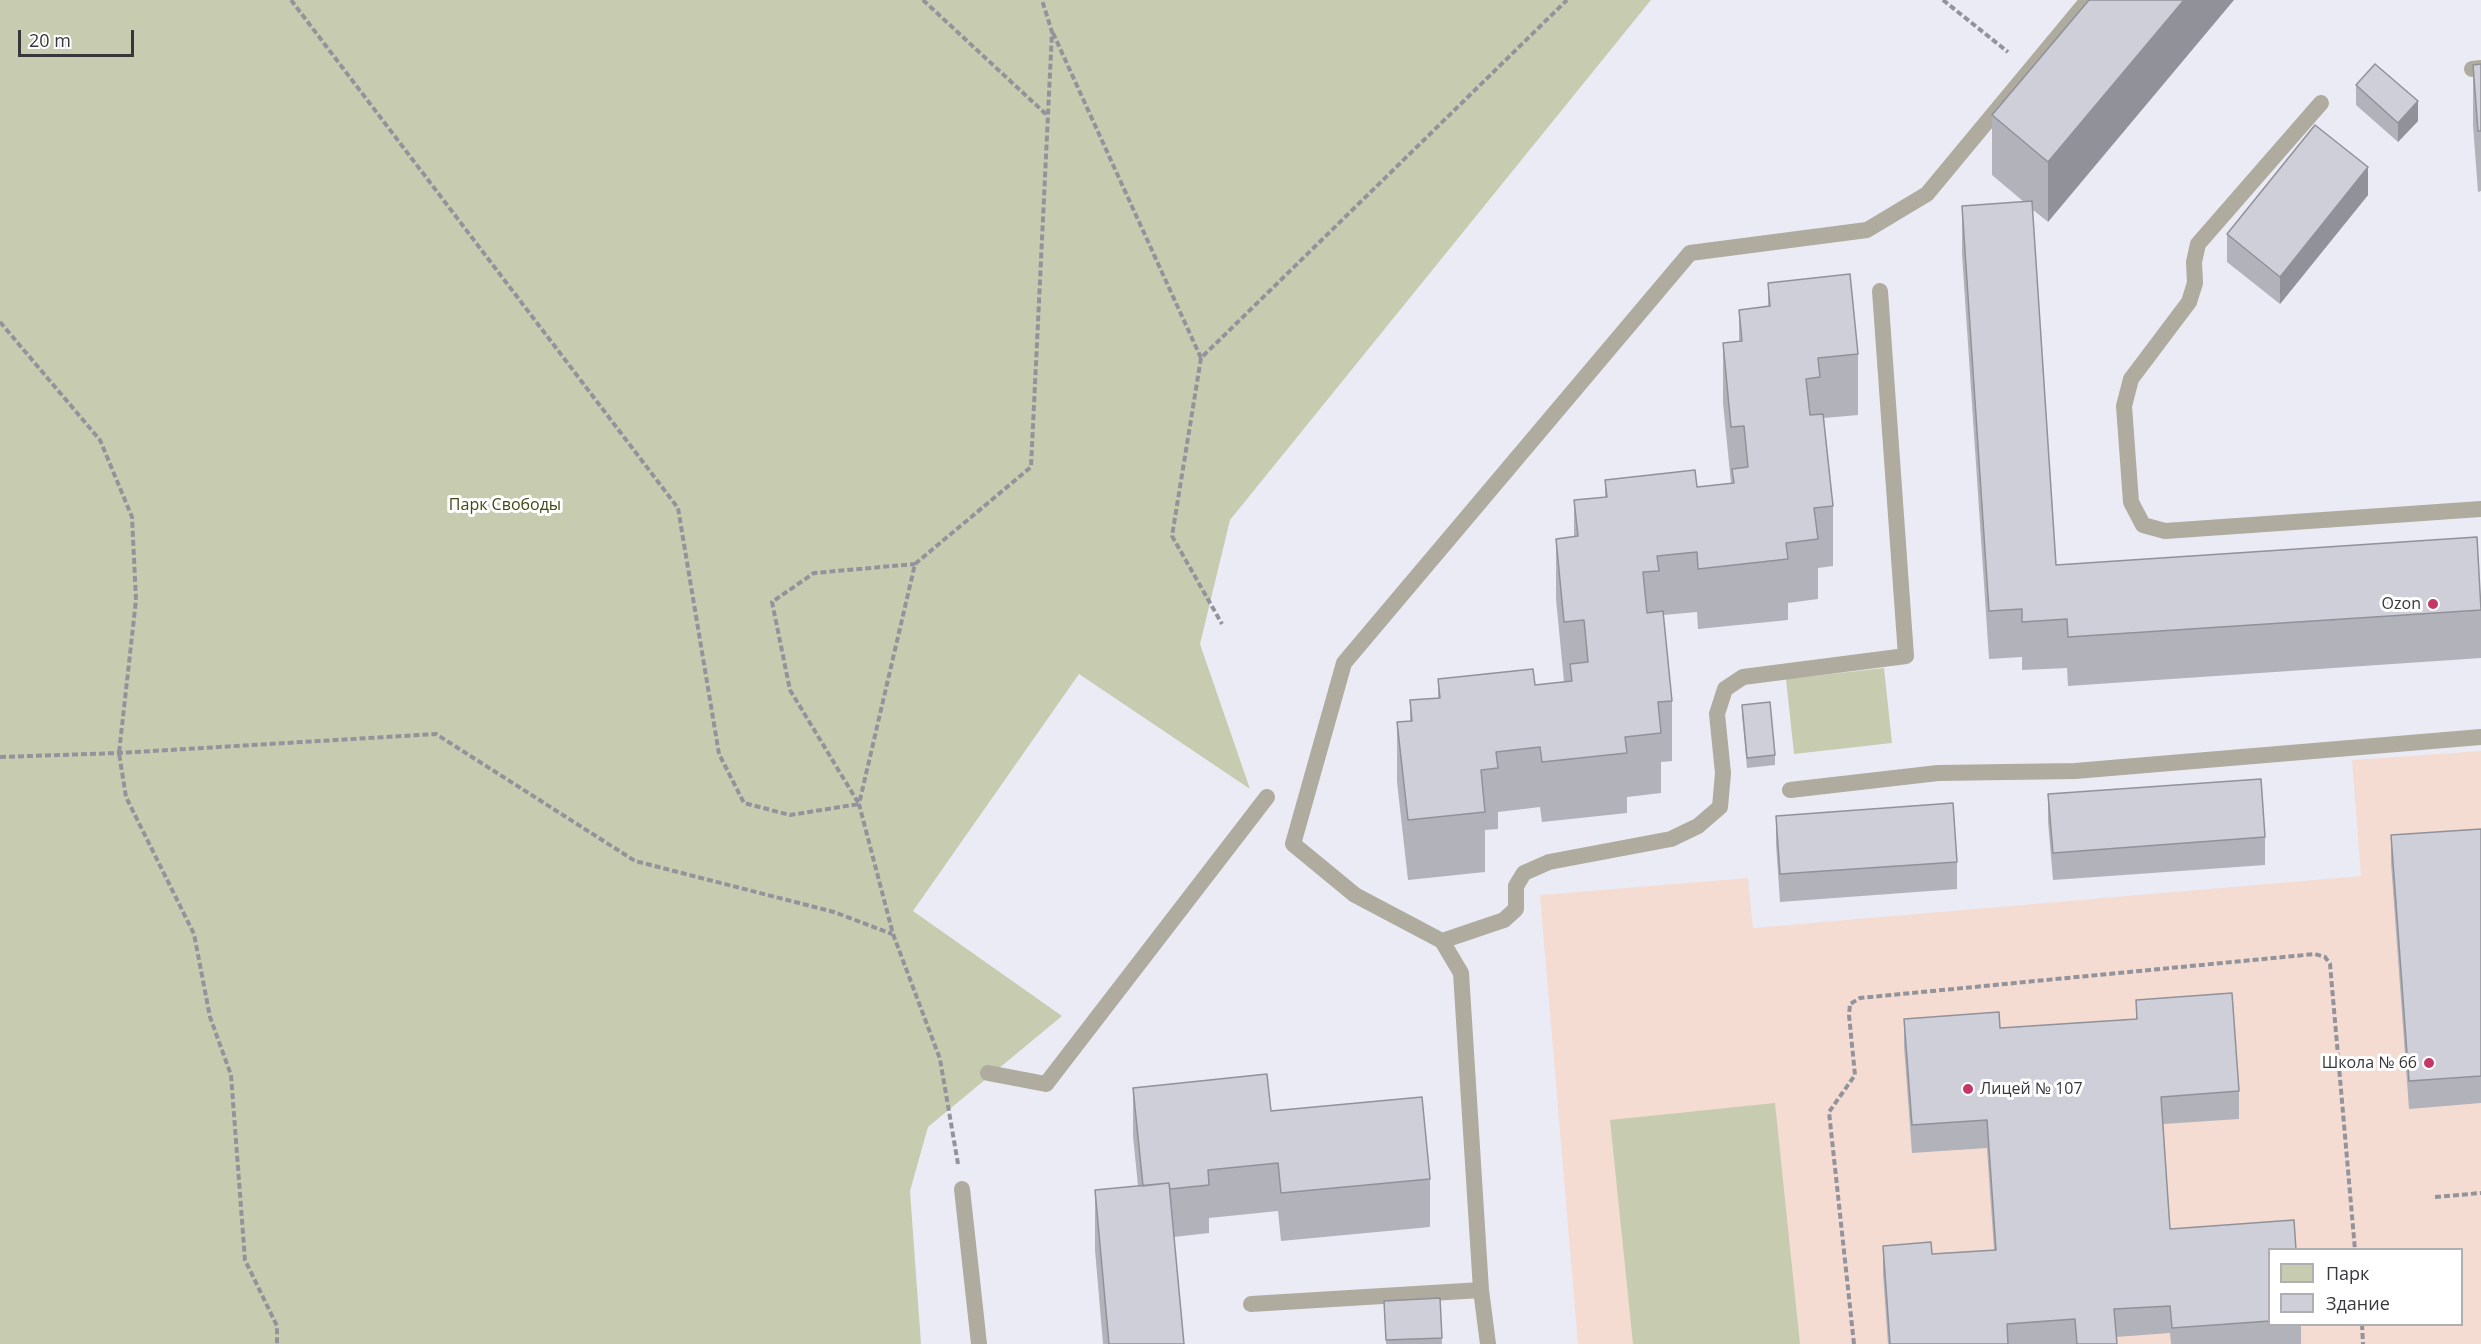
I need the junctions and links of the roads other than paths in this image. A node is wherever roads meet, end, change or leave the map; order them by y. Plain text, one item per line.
1 (2088, 0) edge
2 (2321, 103) dead end
3 (1880, 291) dead end
4 (2481, 509) edge
5 (2481, 737) edge
6 (1790, 790) dead end
7 (1267, 796) dead end
8 (1442, 941) junction
9 (988, 1073) dead end
10 (962, 1189) road end
11 (1481, 1290) junction
12 (1251, 1304) dead end
13 (979, 1344) edge
14 (1488, 1344) edge

1 - 8 lane
2 - 4 lane
3 - 8 lane
5 - 6 lane
7 - 9 lane
8 - 11 lane
10 - 13 lane
11 - 12 lane
11 - 14 lane

